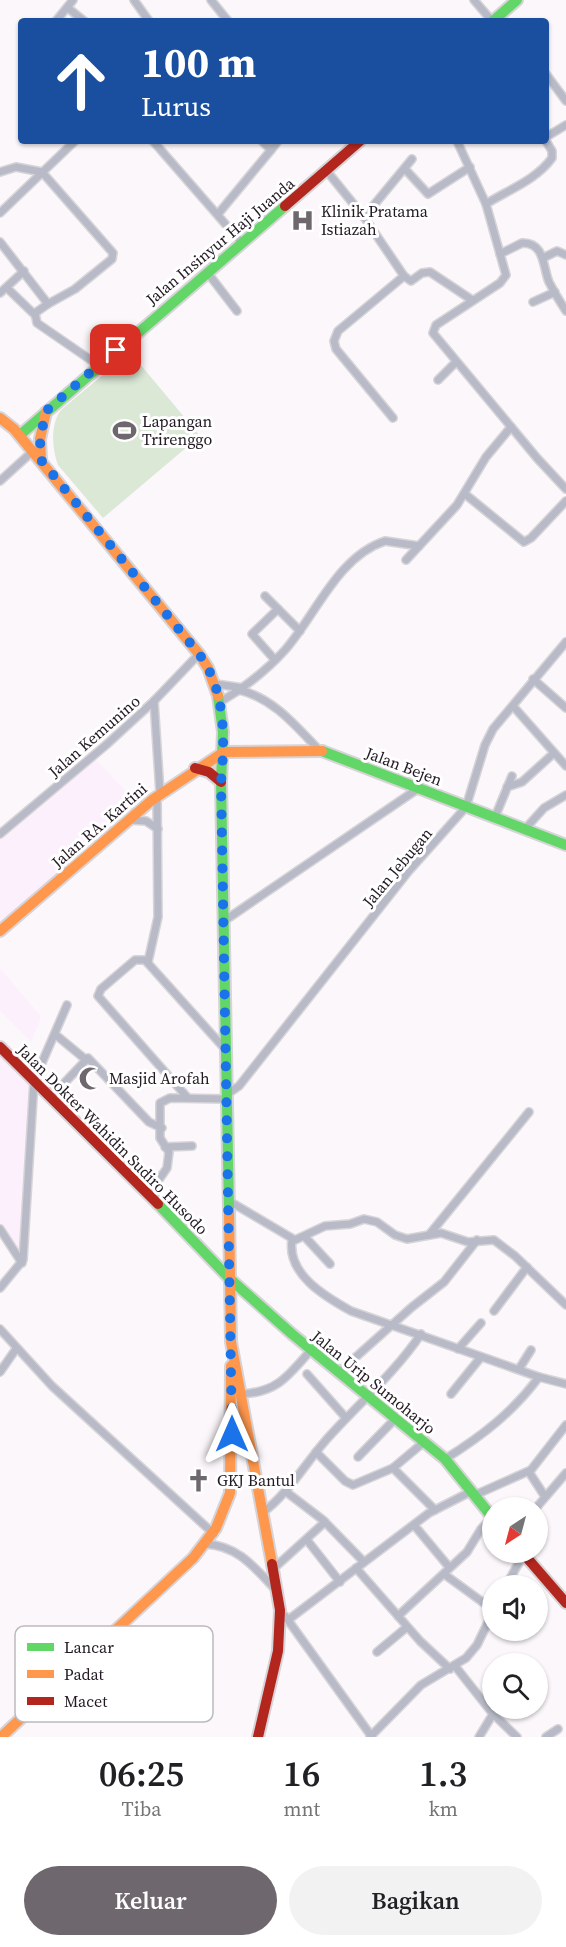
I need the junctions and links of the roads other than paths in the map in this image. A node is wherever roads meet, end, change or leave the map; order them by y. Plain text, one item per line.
1 (73, 0) edge
2 (134, 0) edge
3 (211, 0) edge
4 (474, 0) edge
5 (517, 0) edge
6 (68, 8) junction
7 (59, 18) edge
8 (80, 18) edge
9 (147, 18) edge
10 (226, 18) edge
11 (489, 18) edge
12 (496, 18) edge
13 (549, 78) edge
14 (566, 101) edge
15 (566, 125) edge
16 (549, 137) edge
17 (63, 144) edge
18 (72, 144) edge
19 (156, 144) edge
20 (265, 144) edge
21 (276, 144) edge
22 (356, 144) edge
23 (458, 144) edge
24 (548, 144) edge
25 (66, 149) junction
26 (271, 150) junction
27 (412, 159) dead end
28 (470, 167) junction
29 (405, 169) junction
30 (326, 170) junction
31 (0, 172) edge
32 (42, 172) junction
33 (486, 204) junction
34 (0, 213) edge
35 (218, 214) junction
36 (364, 217) junction
37 (0, 242) edge
38 (242, 242) junction
39 (500, 254) junction
40 (566, 255) edge
41 (543, 258) junction
42 (24, 271) junction
43 (207, 272) junction
44 (404, 276) junction
45 (7, 288) junction
46 (555, 292) junction
47 (0, 293) edge
48 (472, 300) junction
49 (533, 303) dead end
50 (48, 304) junction
51 (237, 311) dead end
52 (566, 311) edge
53 (34, 314) junction
54 (456, 362) junction
55 (98, 365) junction
56 (438, 380) dead end
57 (46, 411) junction
58 (0, 418) edge
59 (393, 418) dead end
60 (511, 428) junction
61 (20, 435) junction
62 (33, 451) junction
63 (41, 460) junction
64 (0, 482) edge
65 (566, 489) edge
66 (465, 494) junction
67 (566, 501) edge
68 (419, 546) junction
69 (406, 560) dead end
70 (265, 596) dead end
71 (278, 609) junction
72 (300, 631) junction
73 (566, 642) edge
74 (199, 654) junction
75 (275, 660) junction
76 (533, 679) junction
77 (216, 684) junction
78 (241, 689) junction
79 (154, 701) junction
80 (220, 702) junction
81 (513, 706) junction
82 (565, 706) edge
83 (318, 749) junction
84 (224, 752) junction
85 (554, 753) junction
86 (566, 766) edge
87 (195, 768) junction
88 (512, 776) dead end
89 (221, 782) junction
90 (507, 787) junction
91 (419, 788) junction
92 (159, 794) junction
93 (566, 795) edge
94 (466, 807) junction
95 (495, 817) junction
96 (127, 820) junction
97 (158, 829) junction
98 (525, 829) junction
99 (0, 834) edge
100 (566, 845) edge
101 (224, 921) junction
102 (1, 928) edge
103 (356, 938) junction
104 (363, 943) dead end
105 (148, 962) junction
106 (67, 1005) dead end
107 (56, 1035) junction
108 (0, 1047) edge
109 (225, 1049) junction
110 (85, 1059) junction
111 (34, 1081) junction
112 (51, 1097) junction
113 (226, 1097) junction
114 (187, 1098) junction
115 (529, 1112) dead end
116 (162, 1128) junction
117 (192, 1146) dead end
118 (165, 1147) junction
119 (149, 1194) junction
120 (229, 1201) junction
121 (0, 1229) edge
122 (429, 1235) junction
123 (305, 1237) junction
124 (292, 1240) junction
125 (477, 1240) junction
126 (229, 1242) junction
127 (204, 1252) junction
128 (22, 1263) junction
129 (330, 1264) dead end
130 (527, 1268) junction
131 (229, 1278) junction
132 (0, 1288) edge
133 (255, 1302) junction
134 (566, 1305) edge
135 (231, 1310) junction
136 (494, 1311) dead end
137 (481, 1323) dead end
138 (393, 1325) junction
139 (0, 1329) edge
140 (421, 1334) junction
141 (231, 1342) junction
142 (16, 1349) junction
143 (458, 1349) junction
144 (311, 1350) junction
145 (531, 1350) dead end
146 (481, 1357) junction
147 (519, 1369) junction
148 (0, 1372) edge
149 (339, 1372) junction
150 (307, 1374) dead end
151 (539, 1377) junction
152 (566, 1384) edge
153 (242, 1394) junction
154 (451, 1394) dead end
155 (368, 1397) junction
156 (346, 1418) junction
157 (395, 1419) junction
158 (566, 1425) edge
159 (424, 1442) junction
160 (316, 1452) junction
161 (358, 1457) dead end
162 (445, 1459) junction
163 (393, 1468) junction
164 (529, 1472) junction
165 (566, 1473) edge
166 (285, 1491) junction
167 (474, 1493) junction
168 (544, 1495) joint
169 (482, 1504) edge
170 (435, 1510) junction
171 (262, 1513) junction
172 (325, 1522) junction
173 (414, 1525) junction
174 (482, 1528) edge
175 (214, 1534) junction
176 (307, 1540) junction
177 (206, 1544) junction
178 (363, 1561) junction
179 (530, 1563) edge
180 (356, 1568) junction
181 (272, 1570) junction
182 (446, 1571) junction
183 (340, 1582) junction
184 (275, 1589) junction
185 (482, 1601) edge
186 (566, 1603) edge
187 (280, 1610) junction
188 (398, 1616) junction
189 (288, 1620) junction
190 (119, 1626) edge
191 (407, 1627) junction
192 (482, 1635) edge
193 (377, 1652) dead end
194 (453, 1668) junction
195 (482, 1701) edge
196 (490, 1719) edge
197 (498, 1719) edge
198 (17, 1722) edge
199 (558, 1728) dead end
200 (1, 1737) edge
201 (258, 1737) edge
202 (371, 1737) edge
203 (479, 1737) edge
204 (517, 1737) edge
205 (546, 1737) edge

1 - 6 street
2 - 9 street
3 - 10 street
4 - 11 street
5 - 12 main road
6 - 7 street
6 - 8 street
13 - 14 street
15 - 16 street
17 - 25 street
18 - 25 street
19 - 35 street
20 - 26 street
21 - 26 street
22 - 30 main road, Jalan Insinyur Haji Juanda
23 - 28 street
24 - 33 street
25 - 32 street
26 - 35 street
27 - 29 street
28 - 29 street
28 - 33 street
29 - 36 street
30 - 36 street
30 - 38 main road, Jalan Insinyur Haji Juanda
31 - 32 street
32 - 34 street
32 - 50 street
33 - 39 street
35 - 38 street
36 - 44 street
37 - 42 street
38 - 43 main road, Jalan Insinyur Haji Juanda
39 - 41 street
39 - 48 street
40 - 41 street
41 - 46 street
42 - 45 street
42 - 50 street
43 - 51 street
43 - 55 main road, Jalan Insinyur Haji Juanda
44 - 48 street
44 - 59 street
45 - 47 street
45 - 53 street
46 - 49 street
46 - 52 street
48 - 54 street
50 - 53 street
53 - 55 street
54 - 56 street
54 - 60 street
55 - 57 main road, Jalan Insinyur Haji Juanda
57 - 61 main road, Jalan Insinyur Haji Juanda
57 - 63 main road
58 - 61 main road
60 - 65 street
60 - 66 street
61 - 62 main road
62 - 63 main road
62 - 64 street
63 - 74 main road
66 - 67 street
66 - 68 street
68 - 69 street
68 - 72 street
70 - 71 street
71 - 72 street
71 - 75 street
72 - 75 street
73 - 76 street, Jalan Jebugan
74 - 77 main road
74 - 79 street, Jalan Kemunino
75 - 78 street
76 - 81 street, Jalan Jebugan
76 - 82 street
77 - 78 street
77 - 80 main road
78 - 80 street
78 - 83 street
79 - 92 street
79 - 99 street, Jalan Kemunino
80 - 84 main road
81 - 85 street
81 - 94 street, Jalan Jebugan
83 - 84 main road, Jalan Bejen
83 - 91 main road, Jalan Bejen
84 - 87 main road, Jalan RA. Kartini
84 - 89 main road
85 - 86 street
85 - 90 street
87 - 89 main road
87 - 92 main road, Jalan RA. Kartini
88 - 90 street
89 - 101 main road
90 - 95 street
91 - 94 main road, Jalan Bejen
91 - 101 street
92 - 96 main road, Jalan RA. Kartini
92 - 97 street
93 - 98 street
94 - 95 main road, Jalan Bejen
94 - 103 street, Jalan Jebugan
95 - 98 main road, Jalan Bejen
96 - 97 street
96 - 102 main road, Jalan RA. Kartini
97 - 105 street
98 - 100 main road, Jalan Bejen
101 - 109 main road
103 - 104 street
103 - 113 street, Jalan Jebugan
105 - 109 street
105 - 114 street
106 - 107 street
107 - 110 street
107 - 111 street
108 - 111 main road, Jalan Dokter Wahidin Sudiro Husodo
109 - 113 main road
110 - 112 street
110 - 116 street
111 - 112 main road, Jalan Dokter Wahidin Sudiro Husodo
111 - 128 street
112 - 119 main road, Jalan Dokter Wahidin Sudiro Husodo
113 - 114 street
113 - 120 main road
114 - 116 street
115 - 122 street
116 - 118 street
117 - 118 street
118 - 119 street
119 - 127 main road, Jalan Dokter Wahidin Sudiro Husodo
120 - 124 street
120 - 126 main road
121 - 128 street
122 - 123 street
122 - 125 street
123 - 124 street
123 - 129 street
124 - 138 street
125 - 130 street
125 - 138 street
126 - 127 main road
126 - 131 main road
127 - 131 main road, Jalan Dokter Wahidin Sudiro Husodo
128 - 132 street
130 - 134 street
130 - 136 street
131 - 133 main road, Jalan Urip Sumoharjo
131 - 135 main road
133 - 135 main road
133 - 144 main road, Jalan Urip Sumoharjo
135 - 141 main road
137 - 143 street
138 - 140 street
138 - 149 street
139 - 142 street
140 - 143 street
140 - 155 street
141 - 153 main road
141 - 175 main road
142 - 148 street
142 - 175 street
143 - 146 street
144 - 149 main road, Jalan Urip Sumoharjo
144 - 153 street
145 - 147 street
146 - 147 street
146 - 154 street
147 - 151 street
149 - 155 main road, Jalan Urip Sumoharjo
150 - 156 street
151 - 152 street
151 - 162 street
153 - 171 main road
155 - 156 street
155 - 157 main road, Jalan Urip Sumoharjo
156 - 160 street
157 - 159 main road, Jalan Urip Sumoharjo
157 - 161 street
158 - 164 street
159 - 162 main road, Jalan Urip Sumoharjo
159 - 163 street
160 - 163 street
160 - 166 street
162 - 167 main road, Jalan Urip Sumoharjo
163 - 170 street
164 - 167 street
164 - 168 street
165 - 168 street
166 - 171 street
166 - 172 street
167 - 169 main road, Jalan Urip Sumoharjo
167 - 170 street
170 - 173 street
171 - 181 main road
172 - 176 street
172 - 178 street
173 - 178 street
173 - 182 street
174 - 182 street
175 - 177 main road
176 - 181 street
176 - 183 street
177 - 184 street
177 - 190 main road
178 - 180 street
179 - 186 main road
180 - 183 street
180 - 188 street
181 - 184 main road
182 - 185 street
182 - 188 street
183 - 189 street
184 - 187 main road
187 - 189 street
187 - 201 main road
188 - 191 street
189 - 202 street
191 - 193 street
191 - 194 street
192 - 194 street
194 - 195 street
194 - 202 street
196 - 203 street
197 - 204 street
198 - 200 main road
199 - 205 street

